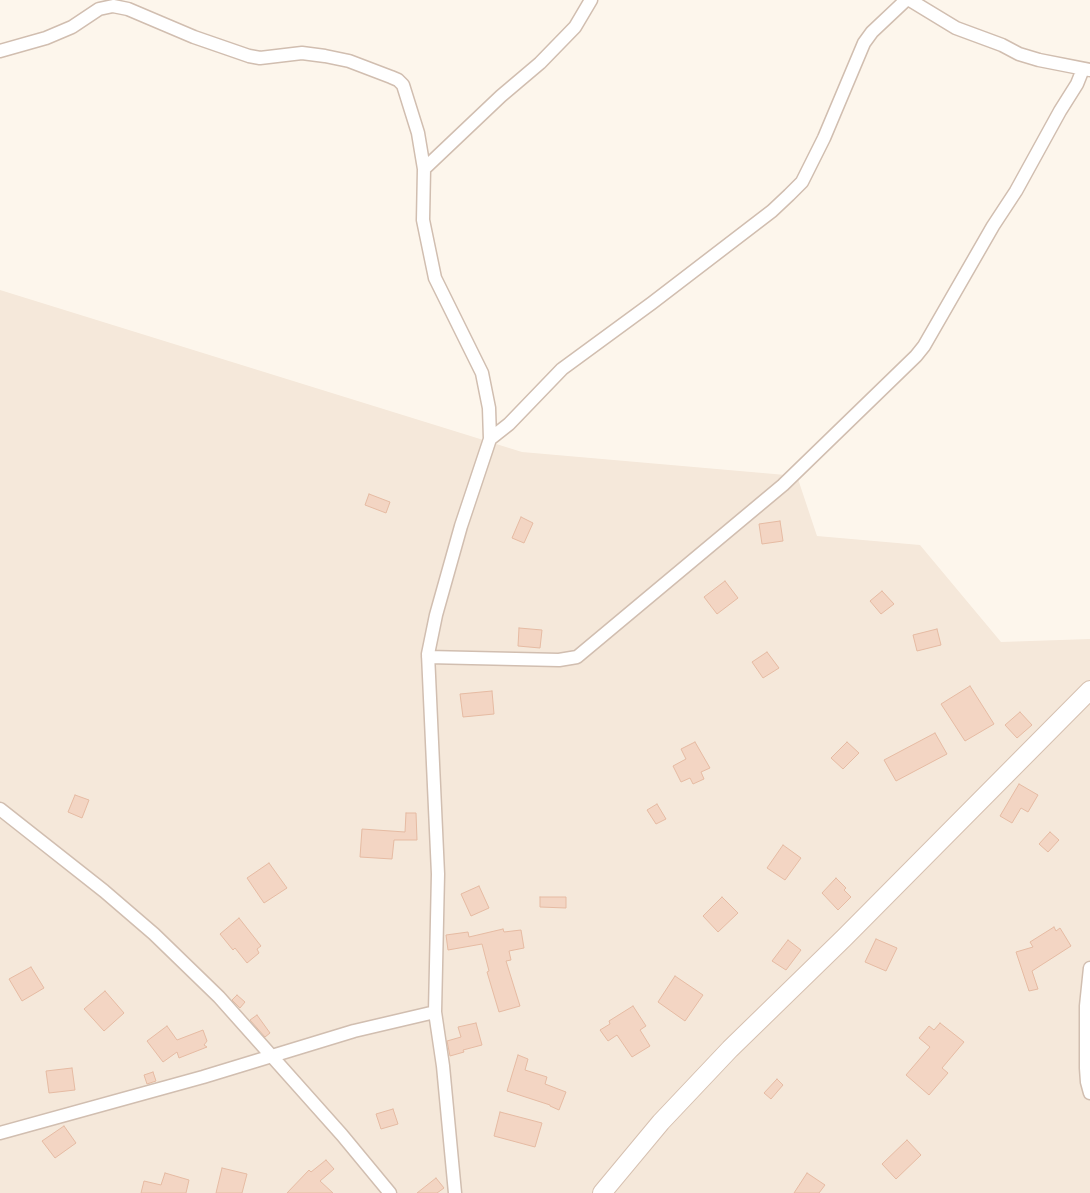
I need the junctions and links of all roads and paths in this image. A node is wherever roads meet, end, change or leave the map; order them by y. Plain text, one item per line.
1 (591, 0) edge
2 (906, 0) edge
3 (910, 0) edge
4 (0, 51) edge
5 (1087, 70) edge
6 (424, 169) junction
7 (490, 439) junction
8 (428, 657) junction
9 (1090, 690) edge
10 (0, 809) edge
11 (1090, 968) edge
12 (435, 1012) junction
13 (272, 1056) junction
14 (1090, 1093) edge
15 (0, 1133) edge
16 (390, 1193) edge
17 (455, 1193) edge
18 (602, 1193) edge

1 - 6 street
2 - 7 street
3 - 5 street
4 - 6 street
5 - 8 street
6 - 7 street
7 - 8 street
8 - 12 street
9 - 18 street
10 - 13 street
11 - 14 street
12 - 13 street
12 - 17 street
13 - 15 street
13 - 16 street

